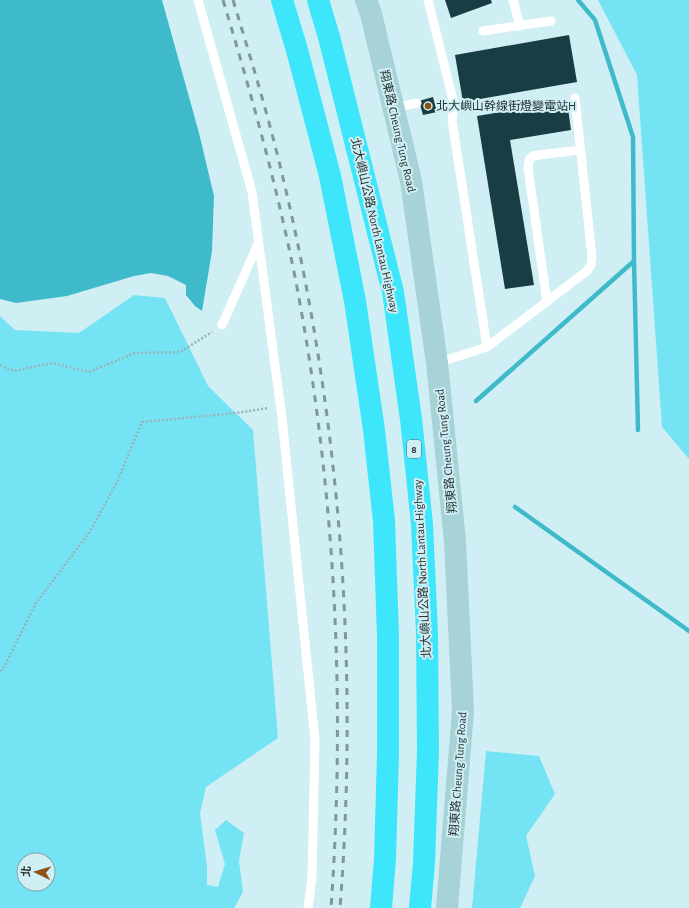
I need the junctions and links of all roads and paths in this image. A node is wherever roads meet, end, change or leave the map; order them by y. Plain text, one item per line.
1 (198, 0) edge
2 (282, 0) edge
3 (318, 0) edge
4 (366, 0) edge
5 (428, 0) edge
6 (513, 0) edge
7 (551, 21) dead end
8 (520, 26) junction
9 (483, 31) dead end
10 (575, 98) dead end
11 (417, 103) dead end
12 (394, 108) junction
13 (580, 150) junction
14 (258, 243) junction
15 (547, 302) junction
16 (222, 325) joint
17 (487, 347) junction
18 (437, 363) junction
19 (0, 365) edge
20 (280, 406) junction
21 (0, 671) edge
22 (308, 908) edge
23 (381, 908) edge
24 (420, 908) edge
25 (447, 908) edge

1 - 14 lane
2 - 23 highway
3 - 24 highway, 北大嶼山公路 North Lantau Highway / 8
4 - 12 main road, 翔東路 Cheung Tung Road
5 - 17 lane
6 - 8 lane
7 - 8 lane
8 - 9 lane
10 - 13 lane
11 - 12 lane
12 - 18 main road, 翔東路 Cheung Tung Road
13 - 15 lane
13 - 15 lane
14 - 16 lane
14 - 20 lane
15 - 17 lane
16 - 19 path
17 - 18 lane
18 - 25 main road, 翔東路 Cheung Tung Road
20 - 21 path
20 - 22 lane

